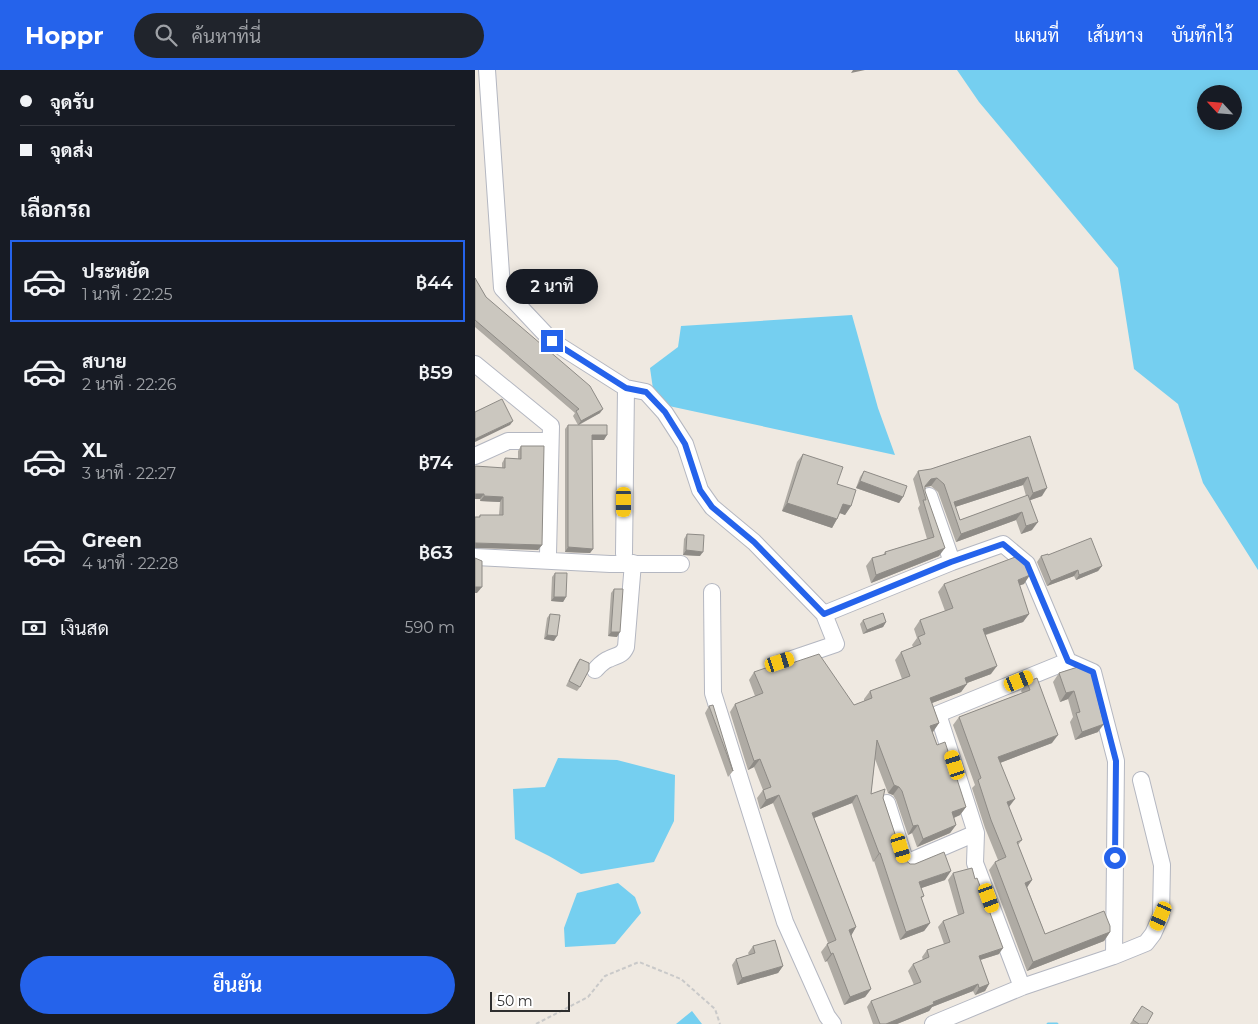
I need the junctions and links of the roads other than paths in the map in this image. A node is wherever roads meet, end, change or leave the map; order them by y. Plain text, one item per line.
1 (487, 70) edge
2 (475, 364) edge
3 (626, 388) junction
4 (550, 441) junction
5 (475, 456) edge
6 (929, 496) edge
7 (548, 554) dead end
8 (475, 557) edge
9 (629, 559) junction
10 (951, 562) junction
11 (681, 564) dead end
12 (712, 592) dead end
13 (824, 614) junction
14 (1068, 661) junction
15 (780, 662) edge
16 (595, 670) dead end
17 (1141, 780) dead end
18 (887, 803) edge
19 (976, 834) junction
20 (1114, 956) junction
21 (1022, 987) junction
22 (833, 1024) edge
23 (933, 1024) edge

1 - 3 street
2 - 4 street
3 - 9 street
3 - 13 street
4 - 5 street
4 - 7 street
6 - 10 street
8 - 9 street
9 - 11 street
9 - 16 street
10 - 13 street
10 - 14 street
12 - 22 street
13 - 15 street
14 - 19 street
14 - 20 street
17 - 20 street
18 - 19 street
19 - 21 street
20 - 21 street
21 - 23 street

